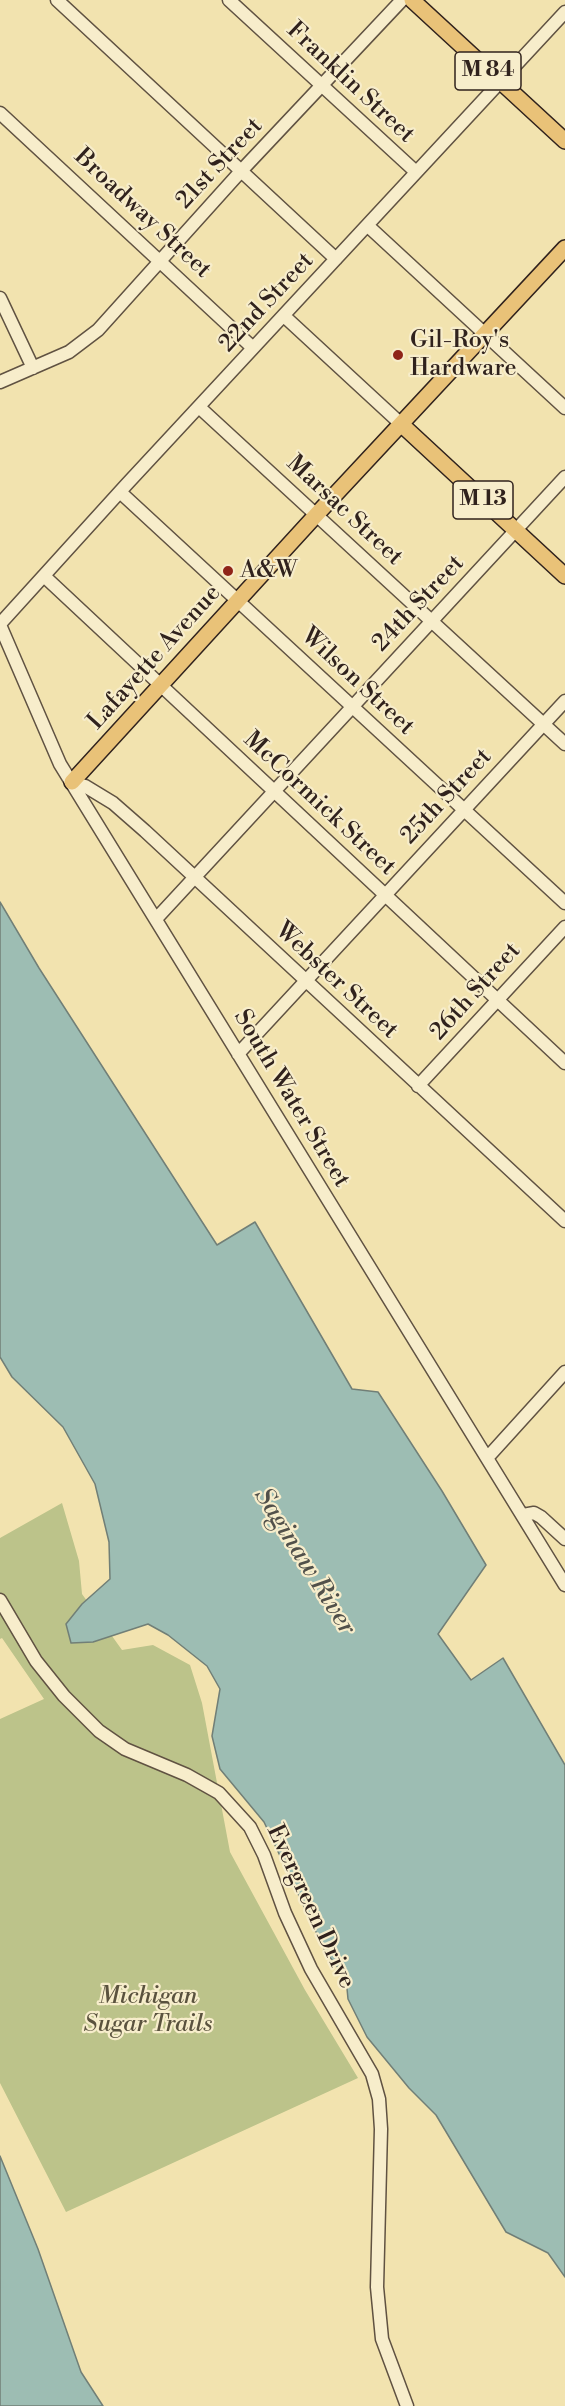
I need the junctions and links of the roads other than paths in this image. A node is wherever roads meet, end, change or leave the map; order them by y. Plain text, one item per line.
1 (57, 0) edge
2 (229, 0) edge
3 (402, 0) edge
4 (412, 0) edge
5 (565, 12) edge
6 (500, 82) junction
7 (322, 86) junction
8 (0, 113) edge
9 (565, 141) edge
10 (242, 170) junction
11 (416, 172) junction
12 (368, 226) junction
13 (565, 248) edge
14 (336, 259) junction
15 (159, 261) junction
16 (0, 298) edge
17 (284, 316) junction
18 (484, 333) junction
19 (253, 348) junction
20 (33, 368) junction
21 (0, 382) edge
22 (200, 406) junction
23 (565, 408) edge
24 (401, 424) junction
25 (565, 477) edge
26 (120, 492) junction
27 (317, 514) junction
28 (516, 531) junction
29 (44, 576) junction
30 (565, 576) edge
31 (238, 600) junction
32 (432, 621) junction
33 (0, 625) edge
34 (160, 685) junction
35 (565, 701) edge
36 (353, 706) junction
37 (543, 724) junction
38 (565, 744) edge
39 (72, 782) junction
40 (274, 792) junction
41 (464, 810) junction
42 (194, 878) junction
43 (385, 895) junction
44 (565, 903) edge
45 (156, 919) junction
46 (565, 927) edge
47 (306, 982) junction
48 (497, 1000) junction
49 (238, 1054) junction
50 (565, 1063) edge
51 (418, 1086) junction
52 (565, 1221) edge
53 (564, 1375) edge
54 (488, 1457) junction
55 (523, 1515) junction
56 (565, 1539) edge
57 (565, 1585) edge
58 (0, 1600) edge
59 (407, 2406) edge

1 - 10 street
2 - 7 street, Franklin Street
3 - 7 street, 21st Street
4 - 6 main road, M 84
5 - 6 street, 22nd Street
6 - 9 main road, M 84
6 - 11 street, 22nd Street
7 - 10 street, 21st Street
7 - 11 street, Franklin Street
8 - 15 street, Broadway Street
10 - 14 street
10 - 15 street, 21st Street
11 - 12 street, 22nd Street
12 - 14 street, 22nd Street
12 - 18 street
13 - 18 main road, Lafayette Avenue
14 - 17 street, 22nd Street
15 - 19 street, Broadway Street
15 - 20 street, 21st Street
16 - 20 street
17 - 19 street, 22nd Street
17 - 24 street
18 - 23 street
18 - 24 main road, Lafayette Avenue
19 - 22 street, 22nd Street
20 - 21 street, 21st Street
22 - 26 street, 22nd Street
22 - 27 street, Marsac Street
24 - 27 main road, Lafayette Avenue
24 - 28 main road, M 13
25 - 28 street, 24th Street
26 - 29 street, 22nd Street
26 - 31 street, Wilson Street
27 - 31 main road, Lafayette Avenue
27 - 32 street, Marsac Street
28 - 30 main road, M 13
28 - 32 street, 24th Street
29 - 33 street, 22nd Street
29 - 34 street, McCormick Street
31 - 34 main road, Lafayette Avenue
31 - 36 street, Wilson Street
32 - 36 street, 24th Street
32 - 37 street, Marsac Street
33 - 39 street, South Water Street
34 - 39 main road, Lafayette Avenue
34 - 40 street, McCormick Street
35 - 37 street, 25th Street
36 - 40 street, 24th Street
36 - 41 street, Wilson Street
37 - 38 street, Marsac Street
37 - 41 street, 25th Street
39 - 42 street, Webster Street
39 - 45 street, South Water Street
40 - 42 street, 24th Street
40 - 43 street, McCormick Street
41 - 43 street, 25th Street
41 - 44 street, Wilson Street
42 - 45 street, 24th Street
42 - 47 street, Webster Street
43 - 47 street, 25th Street
43 - 48 street, McCormick Street
45 - 49 street, South Water Street
46 - 48 street, 26th Street
47 - 49 street, 25th Street
47 - 51 street, Webster Street
48 - 50 street, McCormick Street
48 - 51 street, 26th Street
49 - 54 street, South Water Street
51 - 52 street, Webster Street
53 - 54 street
54 - 55 street, South Water Street
55 - 56 street
55 - 57 street, South Water Street
58 - 59 street, Evergreen Drive

